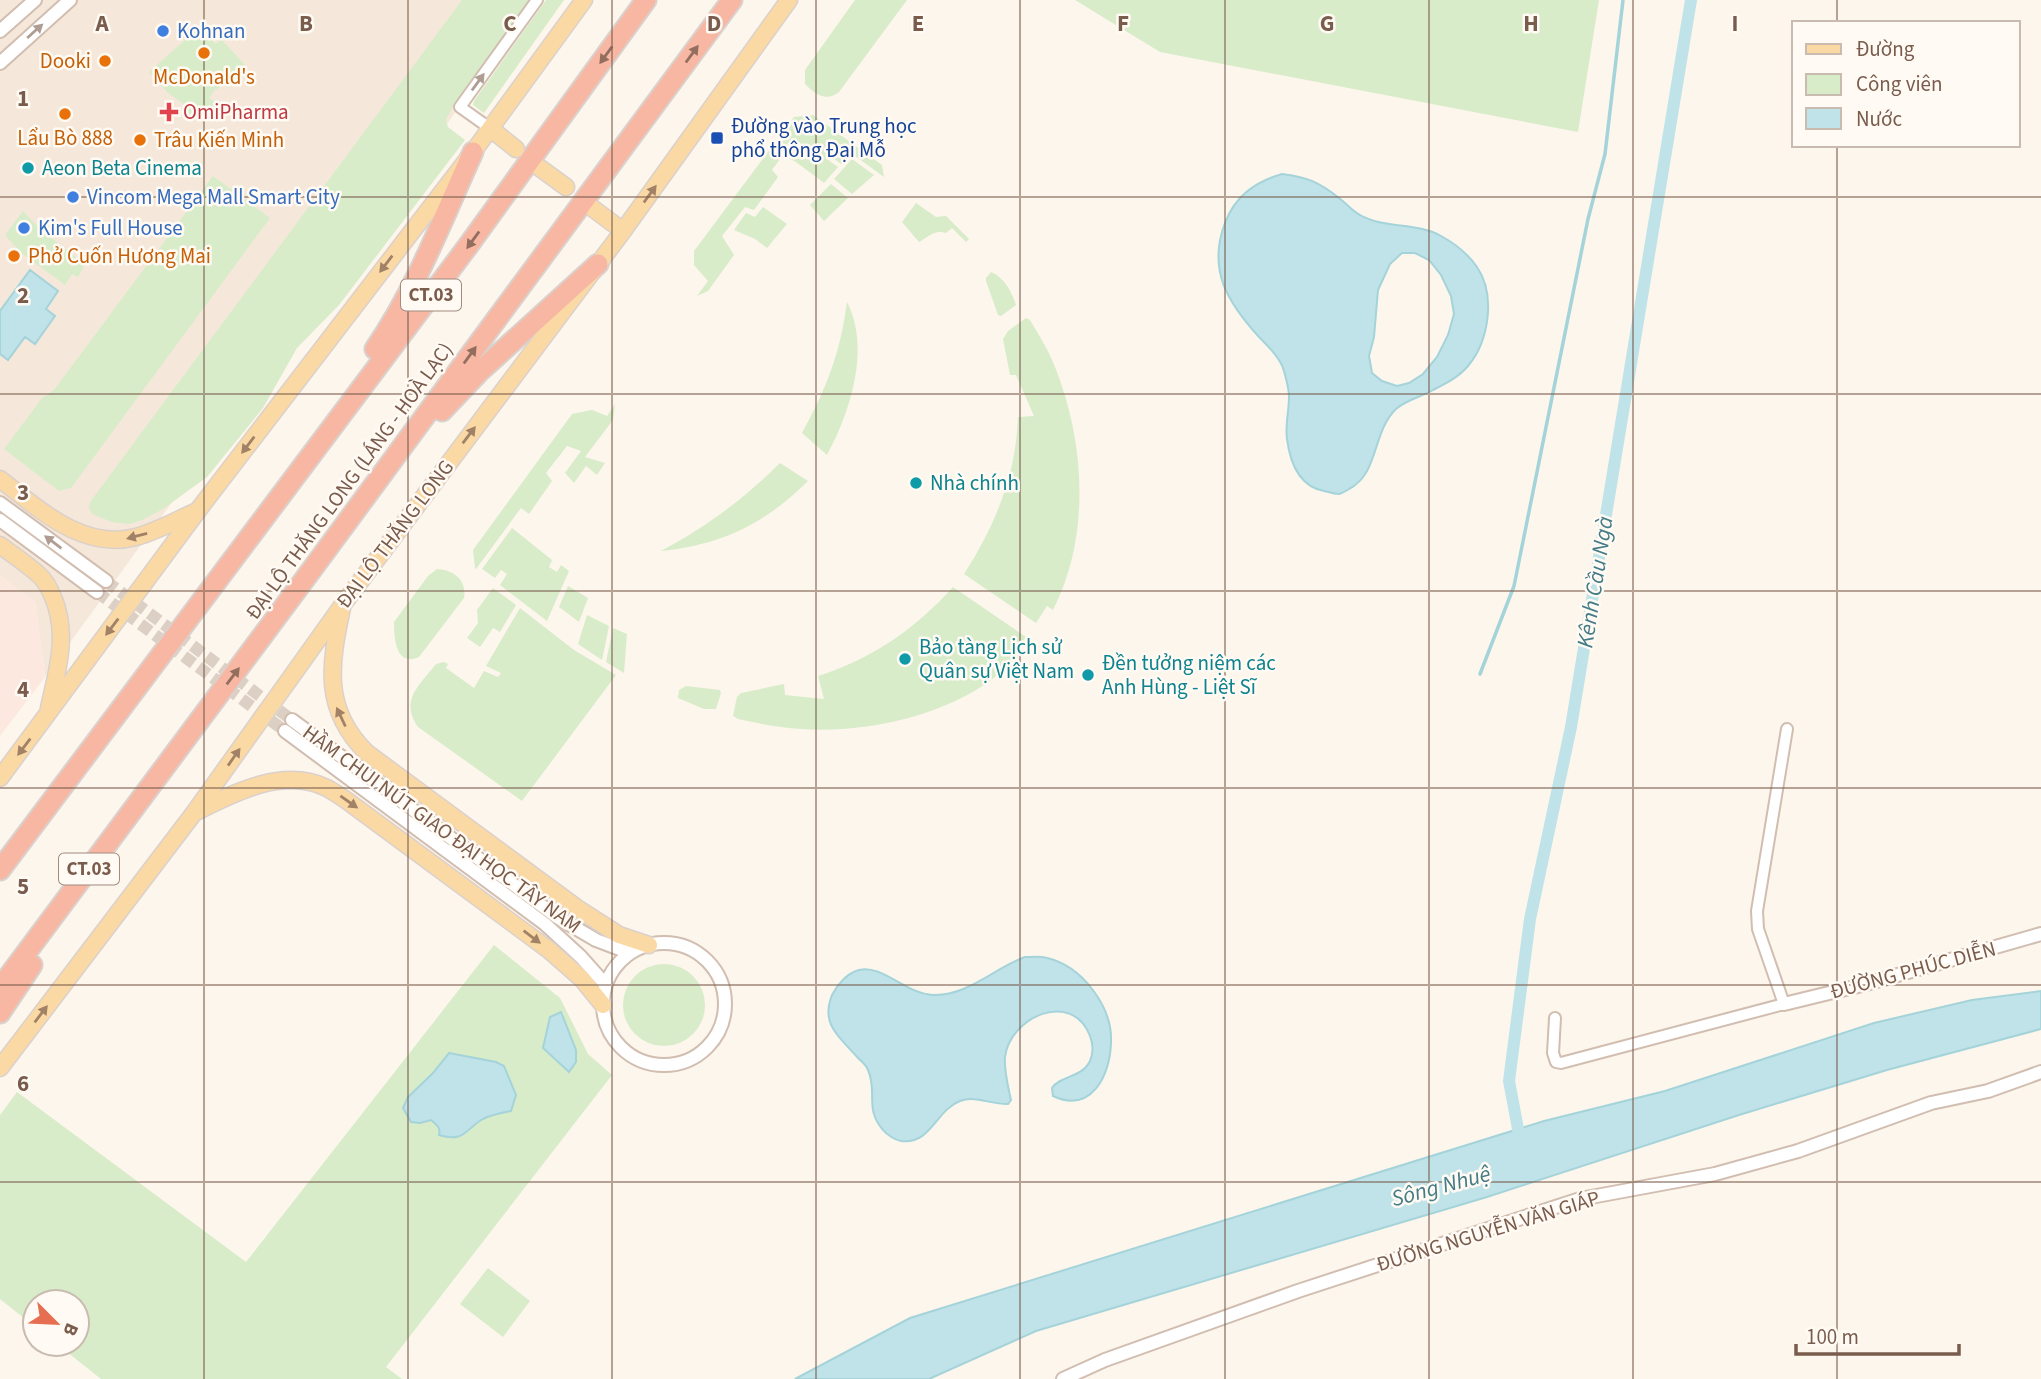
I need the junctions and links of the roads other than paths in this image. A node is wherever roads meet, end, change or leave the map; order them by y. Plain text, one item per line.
1 (35, 0) edge
2 (70, 0) edge
3 (537, 0) edge
4 (584, 0) edge
5 (646, 0) edge
6 (732, 0) edge
7 (789, 0) edge
8 (0, 32) edge
9 (0, 63) edge
10 (491, 129) junction
11 (516, 149) dead end
12 (473, 152) junction
13 (540, 168) dead end
14 (566, 187) dead end
15 (587, 204) dead end
16 (623, 231) junction
17 (598, 264) junction
18 (0, 479) edge
19 (0, 503) edge
20 (199, 509) junction
21 (0, 520) edge
22 (0, 545) edge
23 (313, 568) junction
24 (106, 581) tunnel mouth
25 (212, 586) junction
26 (97, 592) tunnel mouth
27 (344, 603) junction
28 (144, 677) junction
29 (47, 715) junction
30 (1787, 729) dead end
31 (177, 750) junction
32 (0, 778) edge
33 (194, 813) junction
34 (0, 852) edge
35 (0, 870) edge
36 (2041, 934) edge
37 (649, 944) junction
38 (630, 953) junction
39 (606, 985) junction
40 (0, 988) edge
41 (1784, 1004) junction
42 (603, 1005) junction
43 (0, 1013) edge
44 (1555, 1018) dead end
45 (0, 1069) edge
46 (2041, 1072) edge
47 (1063, 1379) edge

1 - 8 street
9 -> 2 street
10 -> 3 street
4 - 10 main road
5 -> 25 highway, ĐẠI LỘ THĂNG LONG (LÁNG - HOÀ LẠC) / CT.03
23 -> 6 highway, ĐẠI LỘ THĂNG LONG (LÁNG - HOÀ LẠC) / CT.03
16 -> 7 main road, ĐẠI LỘ THĂNG LONG
10 - 11 main road
10 - 12 main road
12 -> 20 main road
12 - 25 highway
13 - 14 main road
15 - 16 main road
16 - 17 main road, ĐẠI LỘ THĂNG LONG
17 - 23 highway
27 -> 17 main road, ĐẠI LỘ THĂNG LONG
20 -> 18 main road
24 -> 19 street
20 -> 29 main road
21 - 26 street
22 - 29 main road
31 -> 23 highway, ĐẠI LỘ THĂNG LONG (LÁNG - HOÀ LẠC) / CT.03
25 - 28 highway, ĐẠI LỘ THĂNG LONG (LÁNG - HOÀ LẠC) / CT.03
33 -> 27 main road, ĐẠI LỘ THĂNG LONG
37 -> 27 main road
28 - 34 highway
28 - 35 highway, ĐẠI LỘ THĂNG LONG (LÁNG - HOÀ LẠC) / CT.03
29 -> 32 main road
30 - 41 street
31 - 40 highway, ĐẠI LỘ THĂNG LONG (LÁNG - HOÀ LẠC) / CT.03
31 - 43 highway
33 -> 42 main road
45 -> 33 main road, ĐẠI LỘ THĂNG LONG
36 - 41 street, ĐƯỜNG PHÚC DIỄN
37 - 38 street
37 - 42 street
38 - 39 street
38 - 39 street, HẦM CHUI NÚT GIAO ĐẠI HỌC TÂY NAM
39 - 42 street
41 - 44 street
46 - 47 street, ĐƯỜNG NGUYỄN VĂN GIÁP

